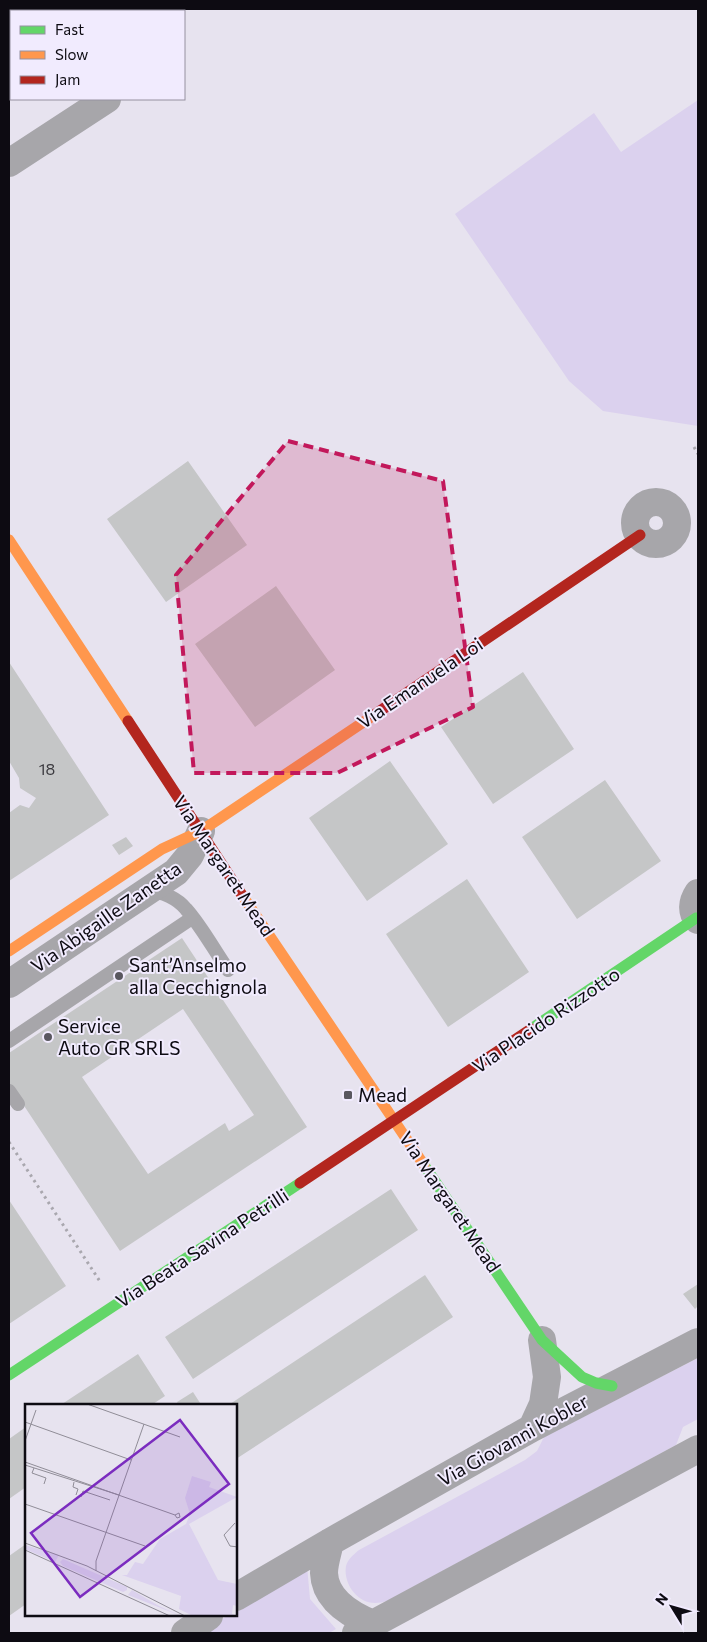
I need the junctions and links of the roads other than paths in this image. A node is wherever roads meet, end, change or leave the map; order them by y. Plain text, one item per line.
1 (105, 100) edge
2 (9, 164) edge
3 (640, 536) dead end
4 (12, 552) edge
5 (201, 831) junction
6 (148, 890) junction
7 (697, 910) edge
8 (192, 918) junction
9 (9, 951) edge
10 (228, 970) dead end
11 (9, 984) edge
12 (9, 1041) edge
13 (9, 1091) edge
14 (18, 1104) dead end
15 (395, 1121) junction
16 (542, 1340) junction
17 (698, 1342) edge
18 (9, 1375) edge
19 (612, 1386) junction
20 (532, 1428) junction
21 (698, 1449) edge
22 (330, 1542) junction
23 (238, 1597) edge
24 (209, 1617) edge
25 (364, 1628) edge
26 (185, 1633) edge

1 - 2 street
3 - 5 street, Via Emanuela Loi
4 - 5 street, Via Margaret Mead
5 - 6 street, Via Abigaille Zanetta
5 - 9 street, Via Abigaille Zanetta
5 - 15 street, Via Margaret Mead
6 - 8 lane
6 - 11 street, Via Abigaille Zanetta
7 - 15 street, Via Placido Rizzotto
8 - 10 lane
8 - 12 lane
13 - 14 lane
15 - 16 street, Via Margaret Mead
15 - 18 street, Via Beata Savina Petrilli
16 - 19 street, Via Margaret Mead
16 - 20 street, Via Margaret Mead
17 - 19 street, Via Giovanni Kobler
19 - 20 street, Via Giovanni Kobler
20 - 22 street, Via Giovanni Kobler
21 - 25 street
22 - 23 street, Via Giovanni Kobler
22 - 25 street
24 - 26 street

